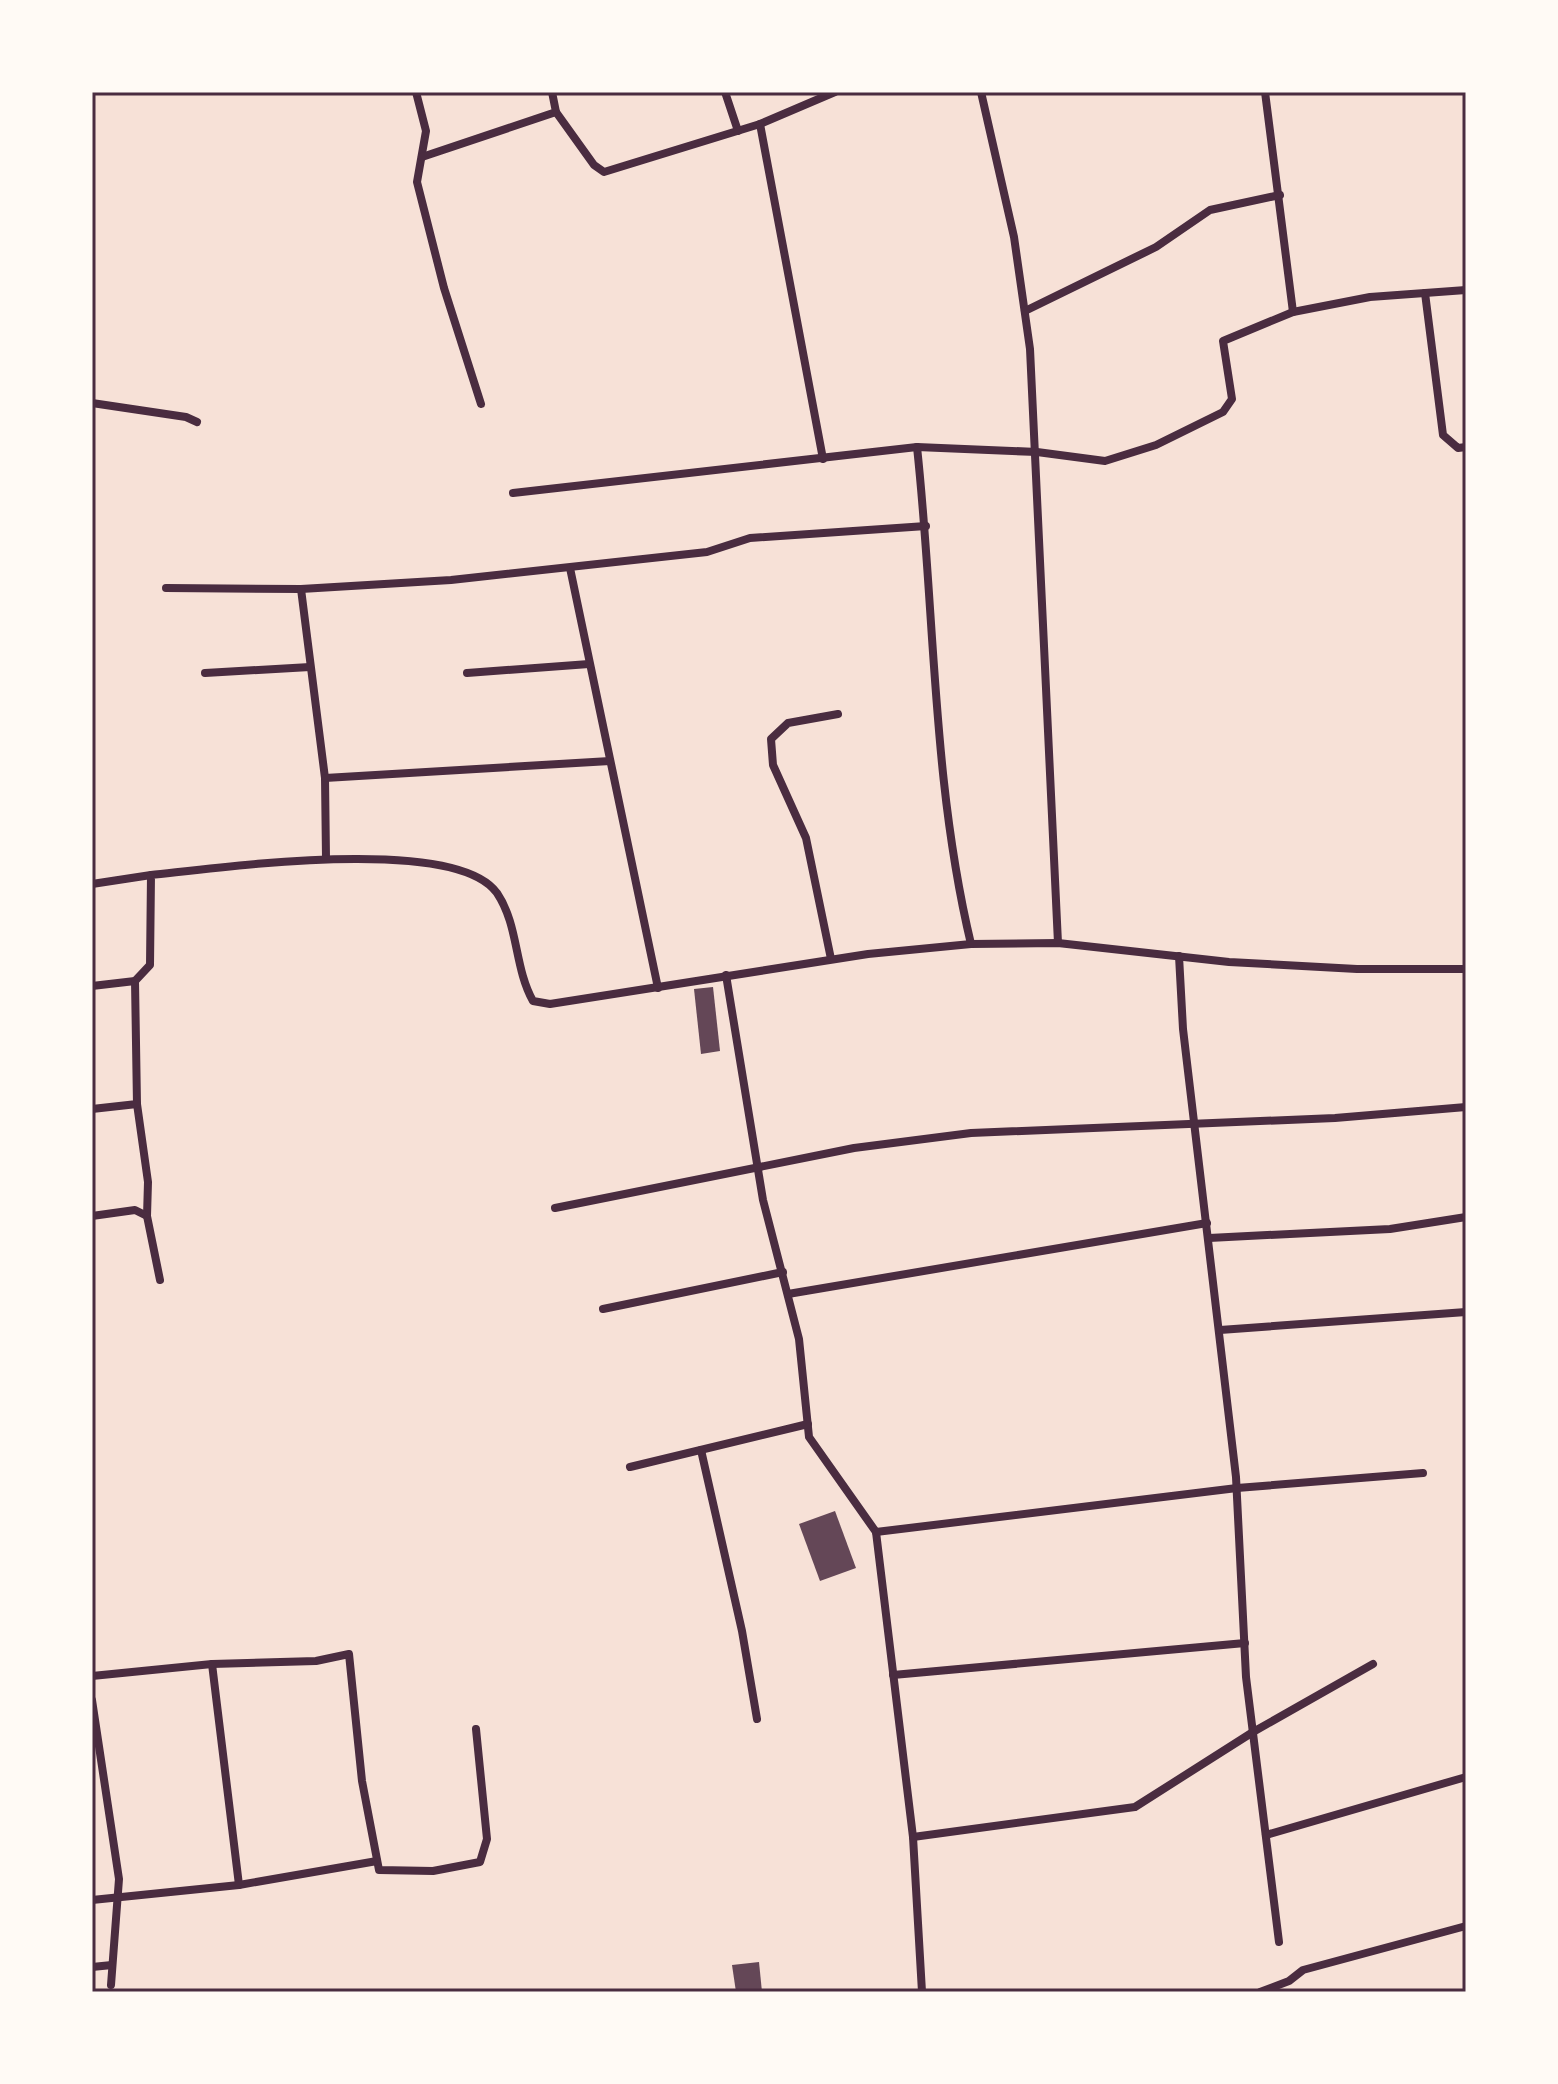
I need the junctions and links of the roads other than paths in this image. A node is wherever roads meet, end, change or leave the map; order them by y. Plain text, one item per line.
1 (416, 92) edge
2 (552, 92) edge
3 (725, 92) edge
4 (835, 92) edge
5 (981, 92) edge
6 (1265, 92) edge
7 (556, 112) junction
8 (760, 124) junction
9 (738, 131) junction
10 (422, 157) junction
11 (1280, 195) junction
12 (1466, 290) edge
13 (1425, 293) junction
14 (1025, 311) junction
15 (1293, 312) junction
16 (92, 403) edge
17 (481, 404) dead end
18 (197, 422) dead end
19 (917, 447) junction
20 (1466, 447) edge
21 (1037, 452) junction
22 (823, 459) junction
23 (513, 493) dead end
24 (926, 526) junction
25 (570, 568) junction
26 (166, 588) dead end
27 (301, 589) junction
28 (589, 664) junction
29 (310, 667) junction
30 (205, 673) dead end
31 (467, 673) dead end
32 (838, 714) dead end
33 (610, 761) junction
34 (325, 778) junction
35 (326, 858) junction
36 (151, 875) junction
37 (92, 884) edge
38 (1058, 943) junction
39 (971, 944) junction
40 (1179, 956) junction
41 (831, 959) junction
42 (1466, 969) edge
43 (726, 975) junction
44 (135, 981) junction
45 (92, 986) edge
46 (658, 988) junction
47 (137, 1104) junction
48 (1466, 1107) edge
49 (92, 1109) edge
50 (1195, 1125) junction
51 (758, 1166) junction
52 (555, 1208) dead end
53 (92, 1216) edge
54 (147, 1216) junction
55 (1466, 1217) edge
56 (1207, 1223) junction
57 (1209, 1238) junction
58 (783, 1272) junction
59 (160, 1280) dead end
60 (788, 1294) junction
61 (603, 1309) dead end
62 (1466, 1312) edge
63 (1220, 1330) junction
64 (808, 1424) junction
65 (701, 1450) junction
66 (630, 1467) dead end
67 (1423, 1473) dead end
68 (1237, 1488) junction
69 (876, 1532) junction
70 (1245, 1643) junction
71 (212, 1664) junction
72 (1373, 1664) dead end
73 (893, 1675) junction
74 (92, 1676) edge
75 (92, 1700) edge
76 (757, 1719) dead end
77 (476, 1729) dead end
78 (1253, 1732) junction
79 (1466, 1777) edge
80 (1266, 1835) junction
81 (913, 1837) junction
82 (377, 1861) junction
83 (239, 1885) junction
84 (117, 1898) junction
85 (92, 1900) edge
86 (1466, 1926) edge
87 (1279, 1942) dead end
88 (112, 1965) junction
89 (92, 1967) edge
90 (111, 1985) dead end
91 (922, 1992) edge
92 (1260, 1992) edge

1 - 10 street
2 - 7 street
3 - 9 street
4 - 8 street
5 - 14 street
6 - 11 street
7 - 9 street
7 - 10 street
8 - 9 street
8 - 22 street
10 - 17 street
11 - 14 street
11 - 15 street
12 - 13 street
13 - 15 street
13 - 20 street
14 - 21 street
15 - 21 street
16 - 18 street
19 - 21 street
19 - 22 street
19 - 24 street
21 - 38 street
22 - 23 street
24 - 25 street
24 - 39 street
25 - 27 street
25 - 28 street
26 - 27 street
27 - 29 street
28 - 31 street
28 - 33 street
29 - 30 street
29 - 34 street
32 - 41 street
33 - 34 street
33 - 46 street
34 - 35 street
35 - 36 street
35 - 46 street
36 - 37 street
36 - 44 street
38 - 39 street
38 - 40 street
39 - 41 street
40 - 42 street
40 - 50 street
41 - 43 street
43 - 46 street
43 - 51 street
44 - 45 street
44 - 47 street
47 - 49 street
47 - 54 street
48 - 50 street
50 - 51 street
50 - 56 street
51 - 52 street
51 - 58 street
53 - 54 street
54 - 59 street
55 - 57 street
56 - 57 street
56 - 60 street
57 - 63 street
58 - 60 street
58 - 61 street
60 - 64 street
62 - 63 street
63 - 68 street
64 - 65 street
64 - 69 street
65 - 66 street
65 - 76 street
67 - 68 street
68 - 69 street
68 - 70 street
69 - 73 street
70 - 73 street
70 - 78 street
71 - 74 street
71 - 82 street
71 - 83 street
72 - 78 street
73 - 81 street
75 - 84 street
77 - 82 street
78 - 80 street
78 - 81 street
79 - 80 street
80 - 87 street
81 - 91 street
82 - 83 street
83 - 84 street
84 - 85 street
84 - 88 street
86 - 92 street
88 - 89 street
88 - 90 street

